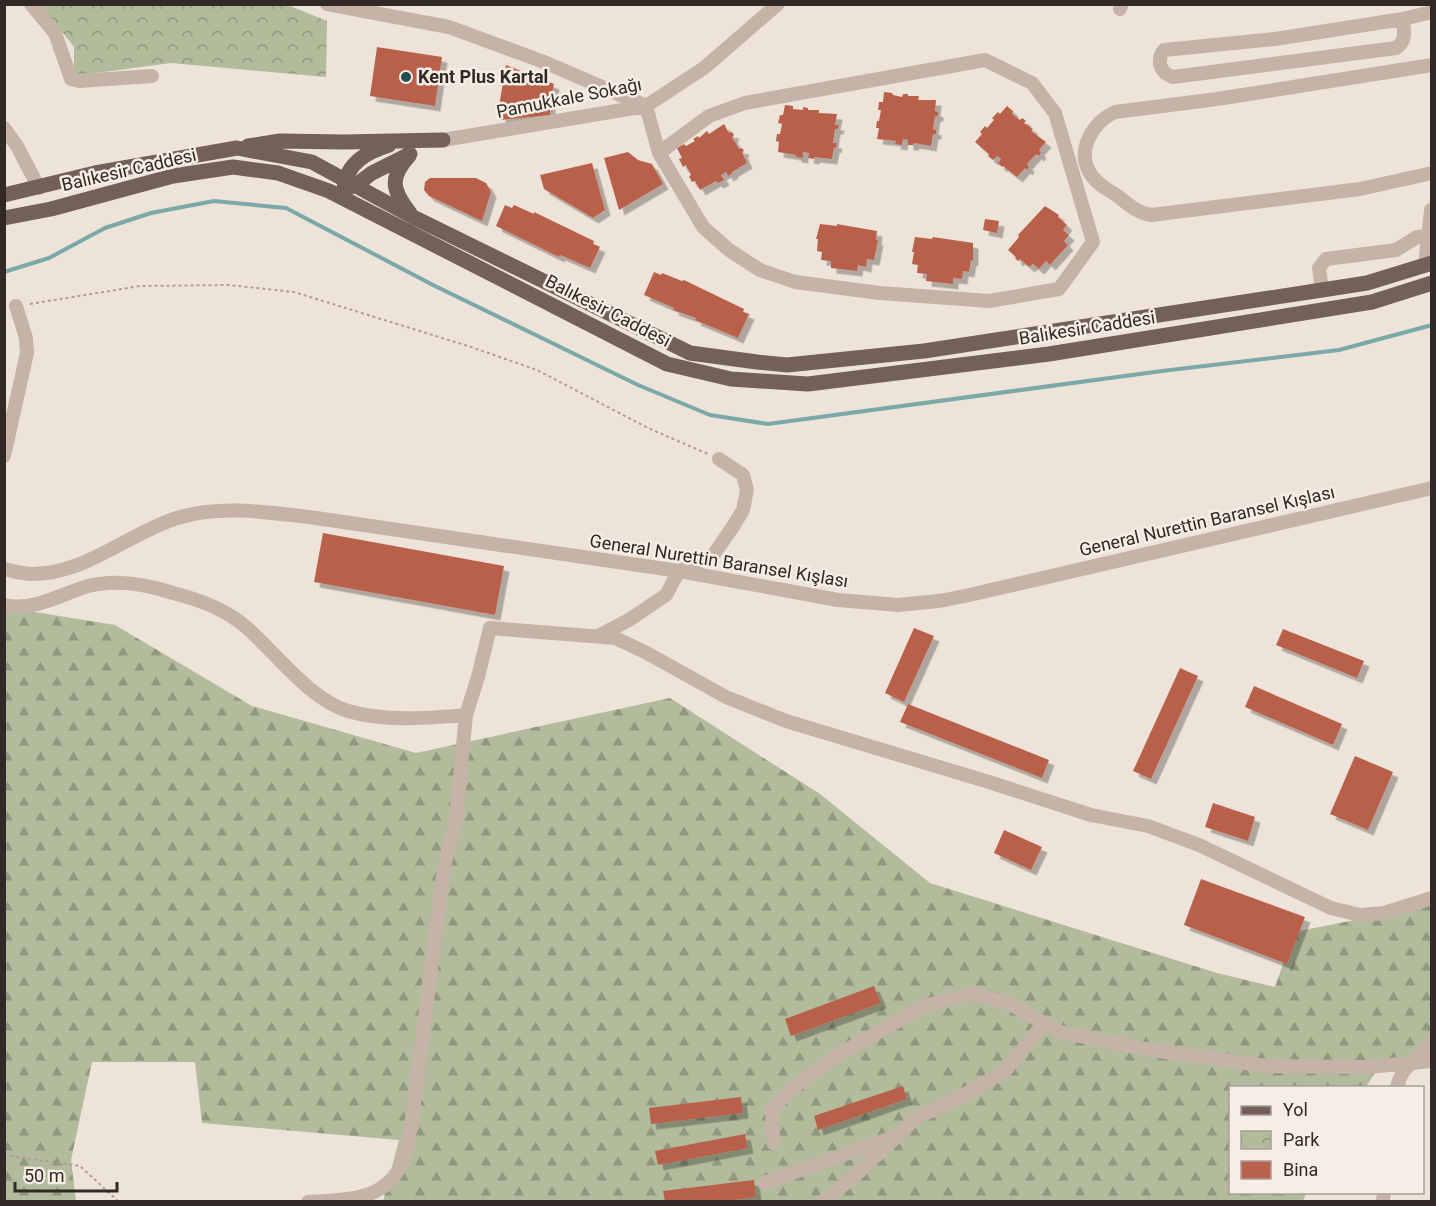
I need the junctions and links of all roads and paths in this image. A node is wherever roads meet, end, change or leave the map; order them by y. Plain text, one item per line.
1 (31, 4) edge
2 (327, 4) edge
3 (778, 4) edge
4 (1431, 12) edge
5 (1403, 19) junction
6 (1431, 65) edge
7 (152, 76) dead end
8 (646, 106) junction
9 (4, 128) edge
10 (442, 140) junction
11 (401, 141) junction
12 (237, 148) junction
13 (659, 153) junction
14 (410, 154) junction
15 (1431, 173) edge
16 (39, 188) junction
17 (349, 189) junction
18 (4, 195) edge
19 (1431, 210) edge
20 (4, 218) edge
21 (413, 218) junction
22 (1429, 231) edge
23 (1428, 264) edge
24 (1431, 283) edge
25 (1322, 290) junction
26 (16, 306) joint
27 (4, 456) edge
28 (718, 459) joint
29 (1431, 489) edge
30 (4, 569) edge
31 (680, 571) junction
32 (4, 605) edge
33 (598, 636) junction
34 (466, 715) junction
35 (1431, 898) edge
36 (1044, 1023) junction
37 (1431, 1041) edge
38 (1431, 1060) edge
39 (1411, 1062) junction
40 (1398, 1086) edge
41 (896, 1137) junction
42 (773, 1143) dead end
43 (4, 1155) edge
44 (764, 1183) dead end
45 (119, 1202) edge
46 (308, 1202) edge
47 (822, 1202) edge

1 - 7 street
2 - 8 street
3 - 8 street, Pamukkale Sokağı
4 - 5 street
5 - 5 street
6 - 15 street
8 - 10 street, Pamukkale Sokağı
8 - 13 street
9 - 16 street
10 - 11 main road
10 - 14 main road
11 - 12 main road
11 - 17 main road
12 - 16 main road, Balıkesir Caddesi
12 - 17 main road, Balıkesir Caddesi
13 - 13 street
14 - 17 main road
14 - 21 main road
16 - 18 main road, Balıkesir Caddesi
17 - 20 main road, Balıkesir Caddesi
17 - 21 main road, Balıkesir Caddesi
17 - 24 main road, Balıkesir Caddesi
19 - 22 street
21 - 25 main road, Balıkesir Caddesi
22 - 23 street
22 - 25 street
23 - 25 main road, Balıkesir Caddesi
26 - 27 street
26 - 28 path
28 - 31 street
29 - 31 street, General Nurettin Baransel Kışlası
30 - 31 street, General Nurettin Baransel Kışlası
31 - 33 street
32 - 34 street
33 - 34 street
33 - 35 street
34 - 46 street
36 - 39 street
36 - 41 street
36 - 42 street
37 - 39 street
38 - 39 street
39 - 40 street
41 - 44 street
41 - 47 street
43 - 45 path

